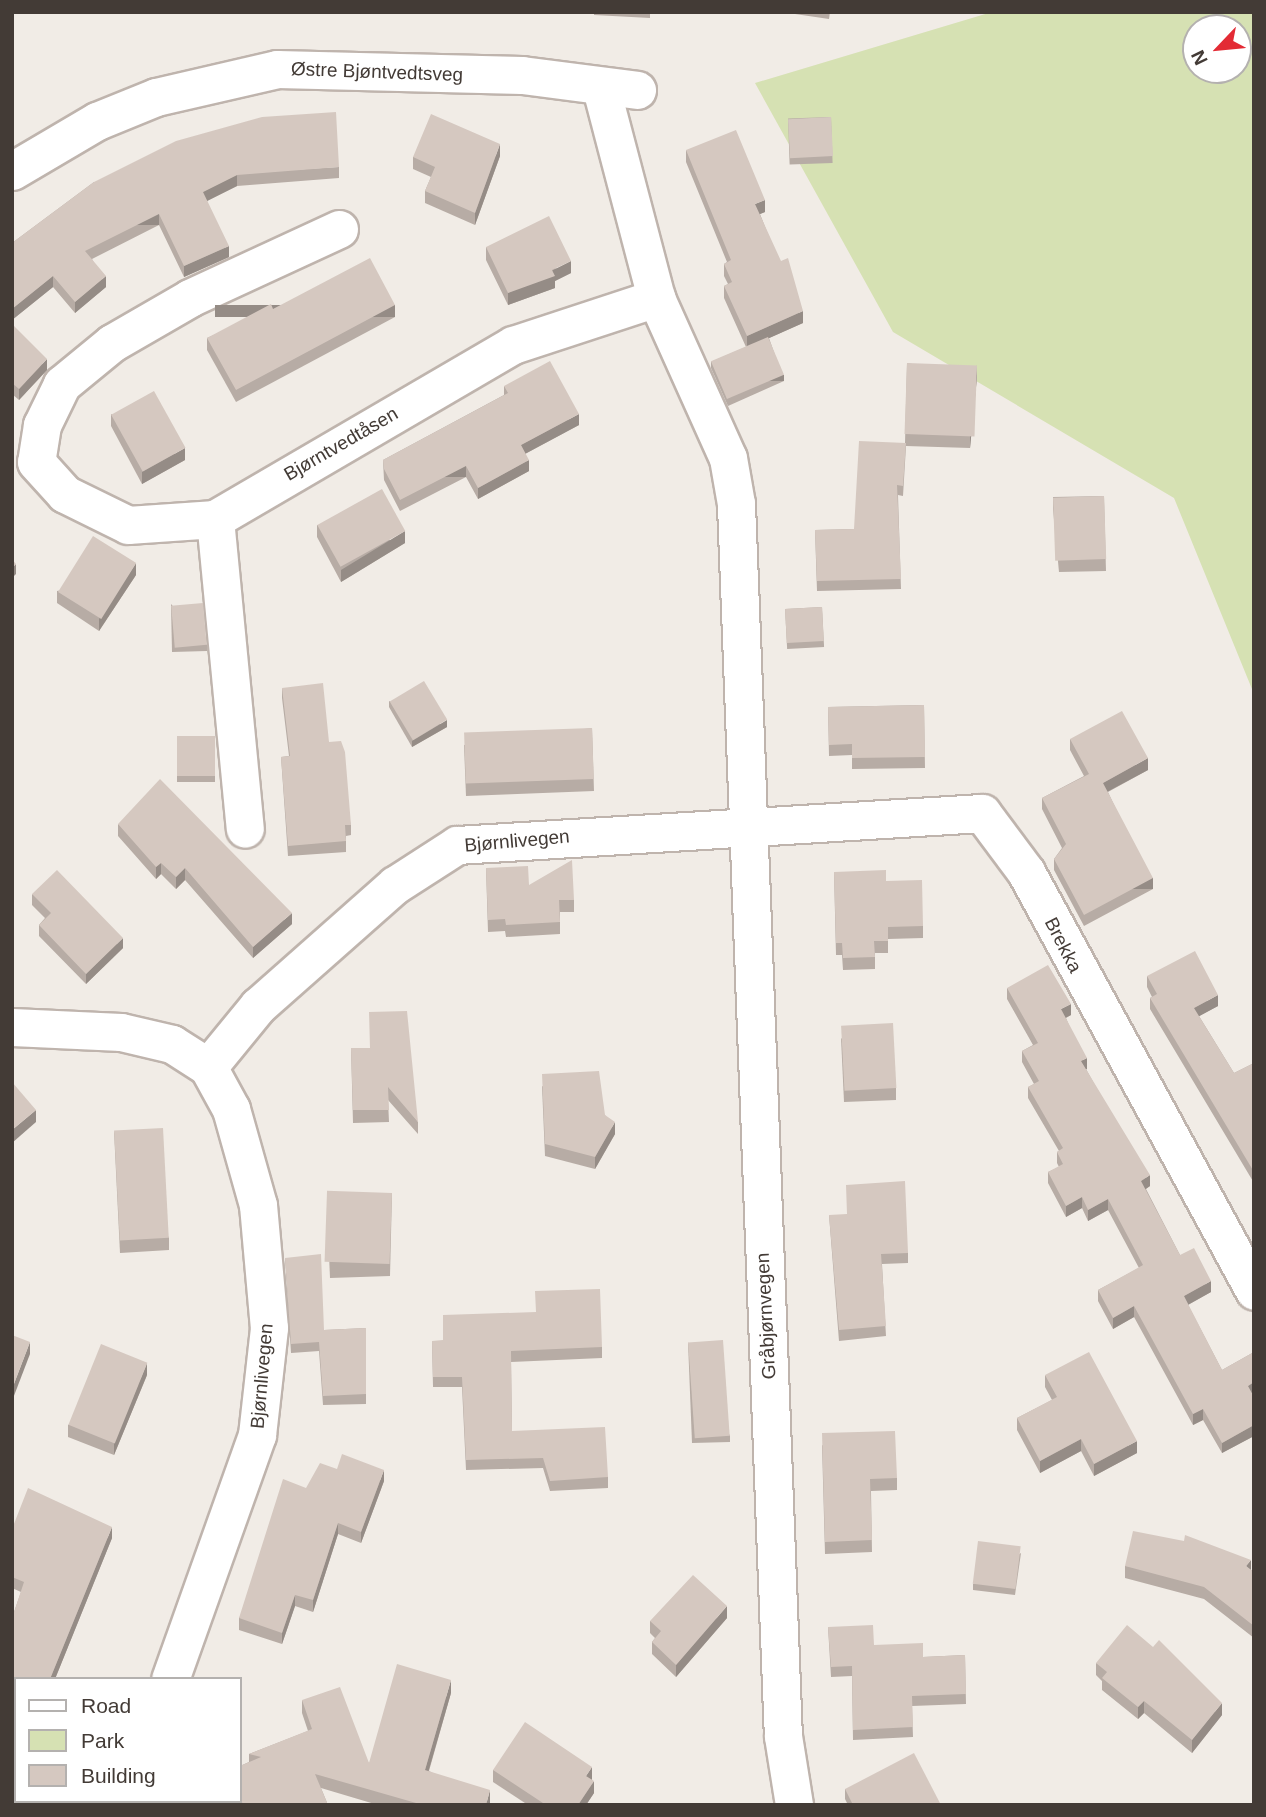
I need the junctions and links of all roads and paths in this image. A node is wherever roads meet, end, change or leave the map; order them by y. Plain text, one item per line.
1 (601, 88) junction
2 (636, 90) dead end
3 (12, 171) edge
4 (339, 229) dead end
5 (656, 298) junction
6 (24, 466) edge
7 (215, 519) junction
8 (745, 826) junction
9 (245, 830) dead end
10 (12, 1027) edge
11 (208, 1068) junction
12 (1254, 1291) edge
13 (171, 1677) edge
14 (794, 1805) edge

1 - 2 street, Østre Bjøntvedtsveg
1 - 3 street, Østre Bjøntvedtsveg
1 - 5 street
4 - 6 street, Bjørntvedtåsen
5 - 7 street, Bjørntvedtåsen
5 - 8 street
6 - 7 street, Bjørntvedtåsen
7 - 9 street
8 - 11 street, Bjørnlivegen
8 - 12 street, Brekka
8 - 14 street, Gråbjørnvegen
10 - 11 street, Bjørnlivegen
11 - 13 street, Bjørnlivegen

